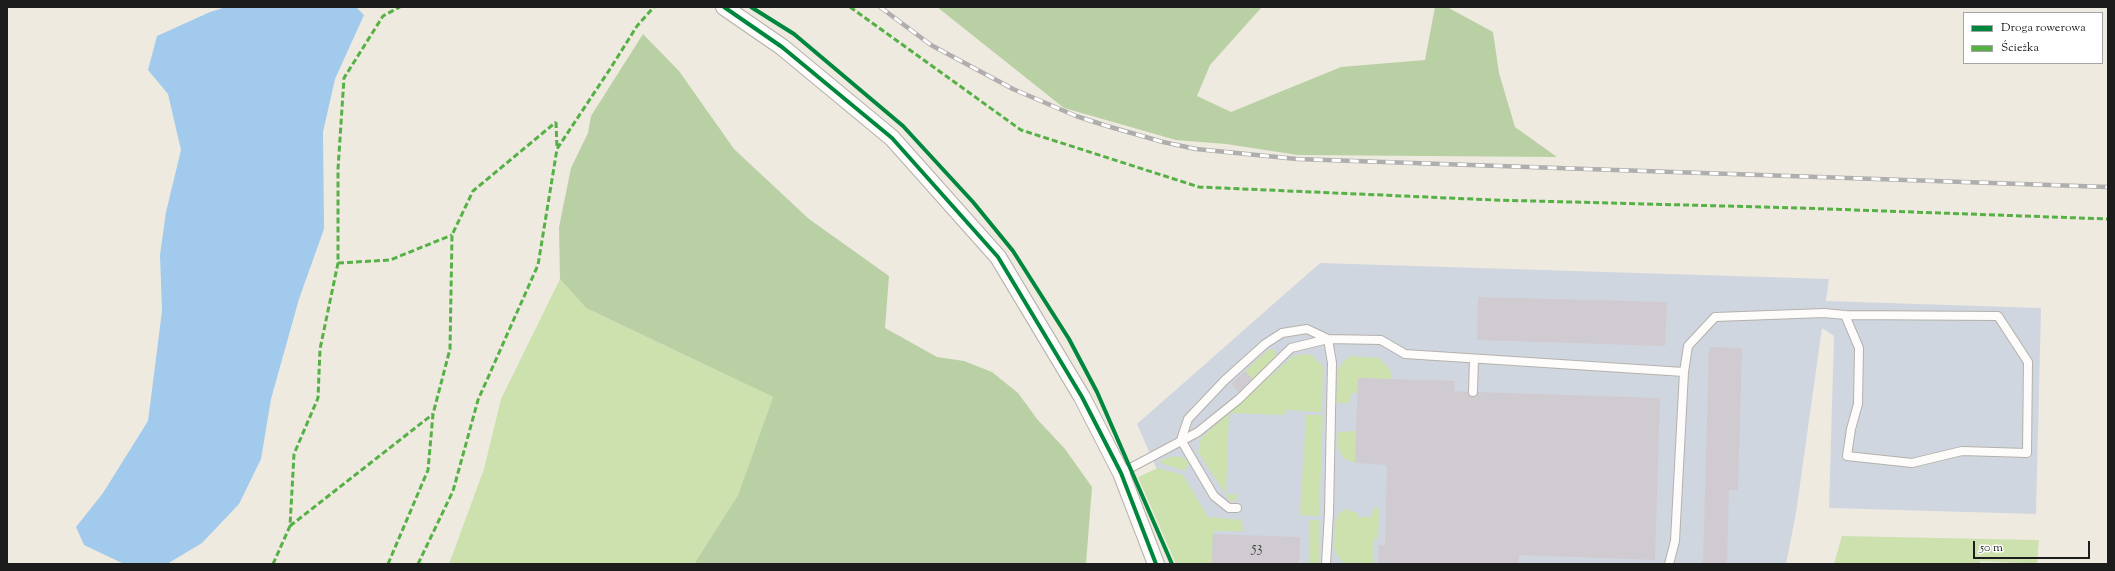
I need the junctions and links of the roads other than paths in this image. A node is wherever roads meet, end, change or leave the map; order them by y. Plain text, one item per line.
1 (724, 7) edge
2 (1845, 315) junction
3 (1328, 339) junction
4 (1474, 359) junction
5 (1684, 372) junction
6 (1473, 392) dead end
7 (1181, 440) junction
8 (1121, 473) junction
9 (1237, 508) dead end
10 (1156, 564) edge
11 (1326, 564) edge
12 (1669, 564) edge

1 - 8 street
2 - 2 lane
2 - 5 lane
3 - 4 lane
3 - 7 lane
3 - 7 lane
3 - 11 lane
4 - 5 lane
4 - 6 lane
5 - 12 lane
7 - 8 lane
7 - 9 lane
8 - 10 street

